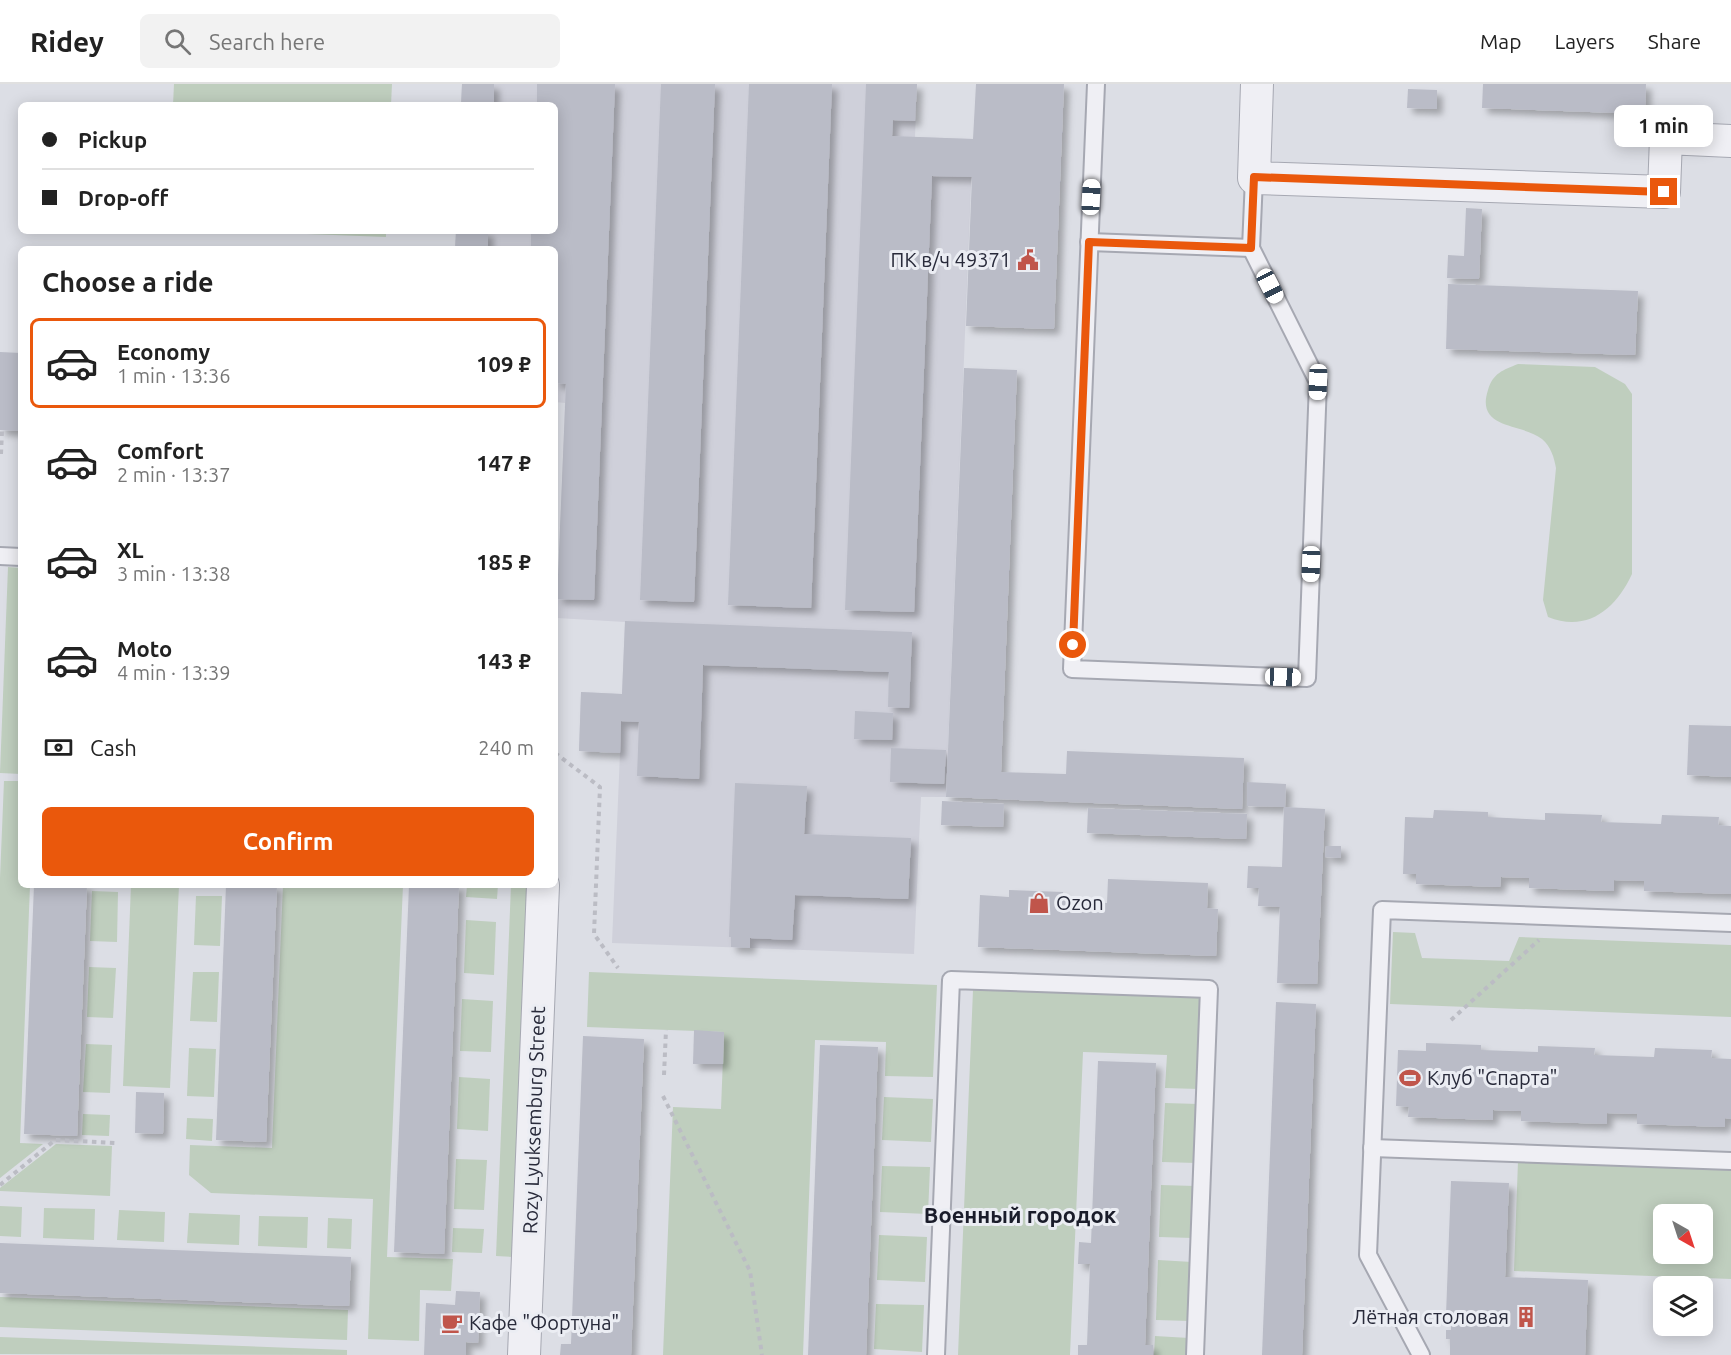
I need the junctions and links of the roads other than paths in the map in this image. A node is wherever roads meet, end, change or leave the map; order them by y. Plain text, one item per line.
1 (1096, 84) edge
2 (1257, 84) edge
3 (1731, 141) edge
4 (1254, 177) junction
5 (1089, 242) junction
6 (1251, 248) junction
7 (0, 556) edge
8 (18, 557) edge
9 (543, 888) edge
10 (1731, 923) edge
11 (1372, 1148) junction
12 (1731, 1161) edge
13 (524, 1355) edge
14 (936, 1355) edge
15 (1195, 1355) edge
16 (1421, 1355) edge

1 - 5 lane
2 - 4 street
3 - 4 street
4 - 6 lane
5 - 6 lane
5 - 6 lane
7 - 8 lane
9 - 13 street, Rozy Lyuksemburg Street
10 - 11 lane
11 - 12 lane
11 - 16 lane
14 - 15 lane

